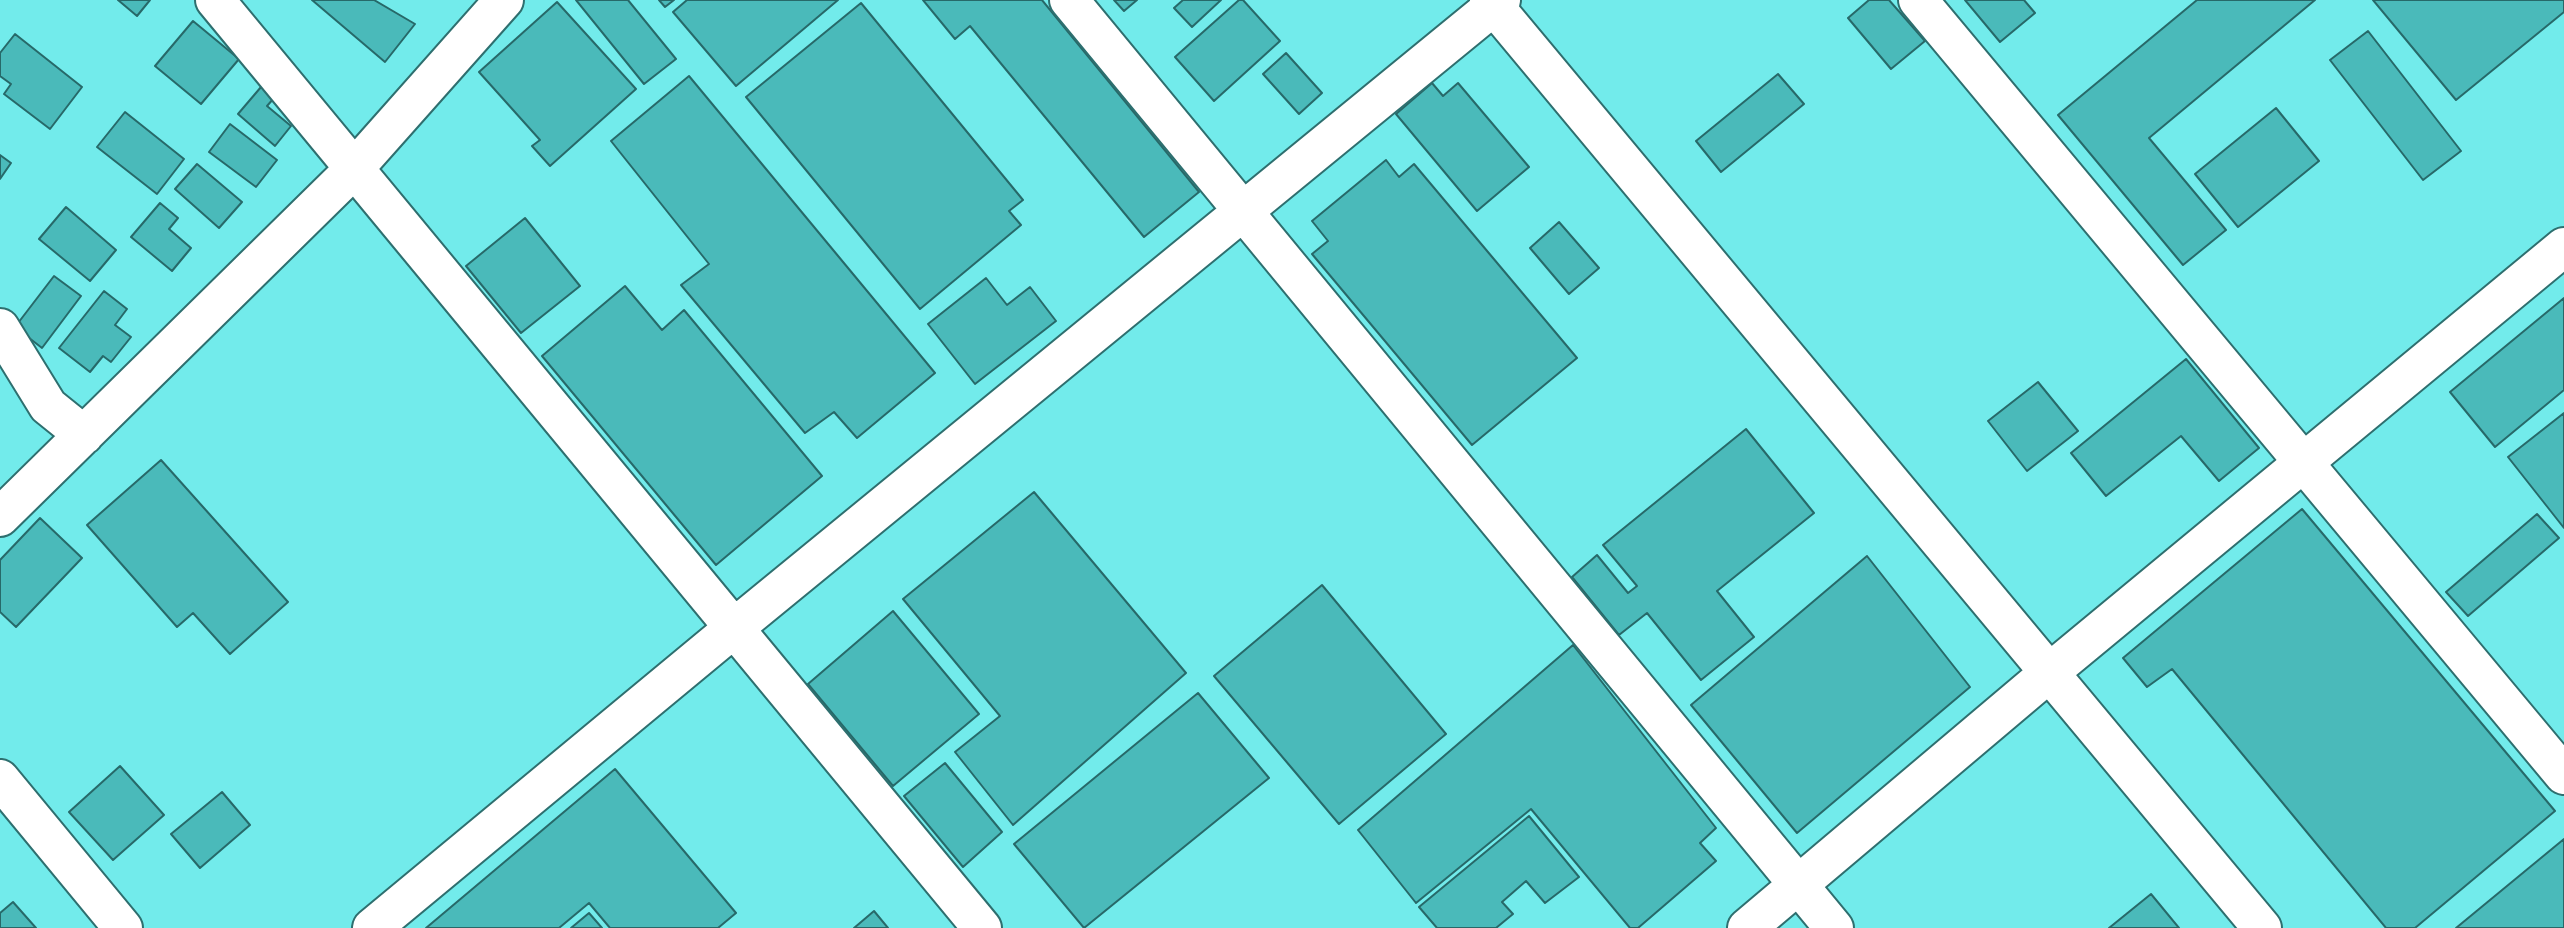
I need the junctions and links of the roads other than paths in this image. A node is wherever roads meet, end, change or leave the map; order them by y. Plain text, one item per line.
1 (215, 0) edge
2 (504, 0) edge
3 (1069, 0) edge
4 (1918, 0) edge
5 (1495, 2) edge
6 (354, 170) junction
7 (1244, 211) junction
8 (2564, 247) edge
9 (0, 328) edge
10 (84, 435) junction
11 (2305, 461) junction
12 (0, 517) edge
13 (734, 628) junction
14 (2050, 672) junction
15 (2564, 775) edge
16 (0, 779) edge
17 (1799, 886) junction
18 (123, 928) edge
19 (372, 928) edge
20 (982, 928) edge
21 (1747, 928) edge
22 (1834, 928) edge
23 (2262, 928) edge

1 - 6 street
2 - 6 street
3 - 7 street
4 - 11 street
5 - 7 street
5 - 14 street
6 - 10 street
6 - 13 street
7 - 13 street
7 - 17 street
8 - 11 street
9 - 10 street
10 - 12 street
11 - 14 street
11 - 15 street
13 - 19 street
13 - 20 street
14 - 17 street
14 - 23 street
16 - 18 street
17 - 21 street
17 - 22 street

